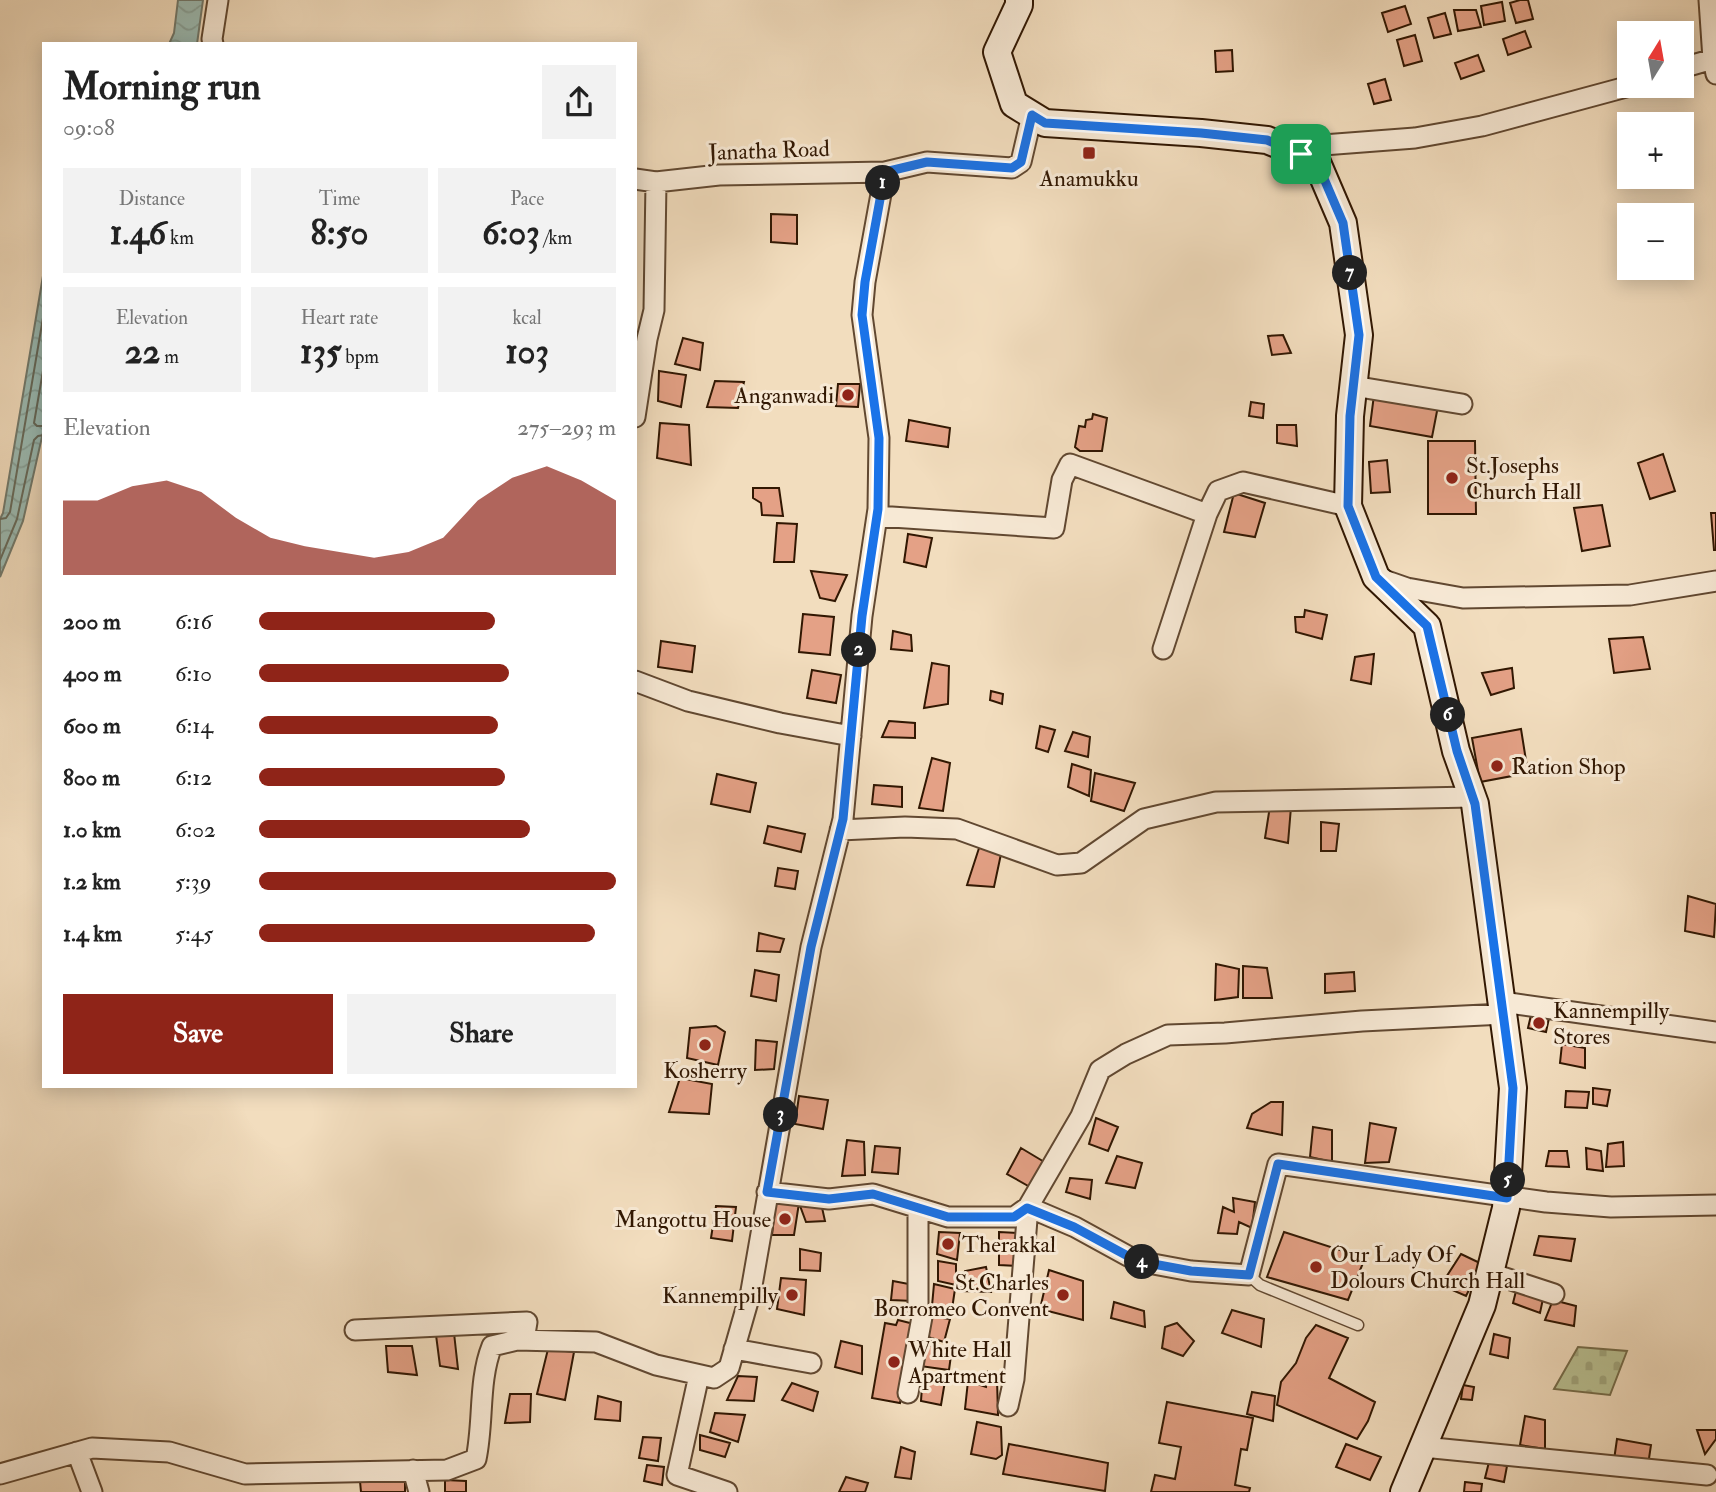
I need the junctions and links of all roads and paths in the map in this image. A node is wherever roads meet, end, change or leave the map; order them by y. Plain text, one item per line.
1 (218, 0) edge
2 (1019, 0) edge
3 (1709, 0) edge
4 (217, 42) edge
5 (1714, 67) edge
6 (1694, 68) edge
7 (1617, 90) edge
8 (1032, 115) junction
9 (1301, 154) junction
10 (885, 172) junction
11 (637, 179) edge
12 (656, 182) junction
13 (641, 338) edge
14 (1353, 386) junction
15 (637, 390) edge
16 (1462, 404) dead end
17 (1348, 506) junction
18 (1207, 514) junction
19 (877, 516) junction
20 (1376, 577) junction
21 (1716, 582) edge
22 (1163, 649) dead end
23 (637, 682) edge
24 (851, 736) junction
25 (1472, 797) junction
26 (840, 831) junction
27 (1503, 1008) junction
28 (1716, 1032) edge
29 (767, 1192) junction
30 (1507, 1198) junction
31 (1716, 1205) edge
32 (918, 1208) junction
33 (1027, 1208) junction
34 (1490, 1273) junction
35 (1249, 1275) junction
36 (1554, 1294) dead end
37 (1358, 1325) dead end
38 (355, 1330) dead end
39 (524, 1340) junction
40 (734, 1349) junction
41 (811, 1363) dead end
42 (699, 1375) junction
43 (908, 1393) dead end
44 (1009, 1406) dead end
45 (1423, 1447) junction
46 (76, 1452) junction
47 (413, 1470) junction
48 (0, 1474) edge
49 (1707, 1475) dead end
50 (677, 1483) edge
51 (92, 1492) edge
52 (419, 1492) edge
53 (727, 1492) edge
54 (1404, 1492) edge

1 - 4 street
2 - 8 main road
3 - 5 street
5 - 6 street
7 - 9 street
8 - 9 main road
8 - 10 street, Janatha Road
9 - 14 main road
10 - 12 street, Janatha Road
10 - 19 street
11 - 12 street, Janatha Road
12 - 13 street
13 - 15 street
14 - 16 street
14 - 17 main road
17 - 18 street
17 - 20 main road
18 - 19 street
18 - 22 street
19 - 24 street
20 - 21 street
20 - 25 main road
23 - 24 street
24 - 26 street
25 - 26 street
25 - 27 main road
26 - 29 street
27 - 28 street
27 - 30 main road
27 - 33 street
29 - 32 street
29 - 40 street
30 - 31 street
30 - 34 main road
30 - 35 street
32 - 33 street
32 - 43 street
33 - 35 street
33 - 44 street
34 - 36 street
34 - 45 main road
35 - 37 lane
38 - 39 street
39 - 42 street
39 - 47 street
40 - 41 street
40 - 42 street
42 - 50 street
45 - 49 street
45 - 54 main road
46 - 47 street
46 - 48 street
46 - 51 street
47 - 52 street
50 - 53 street

